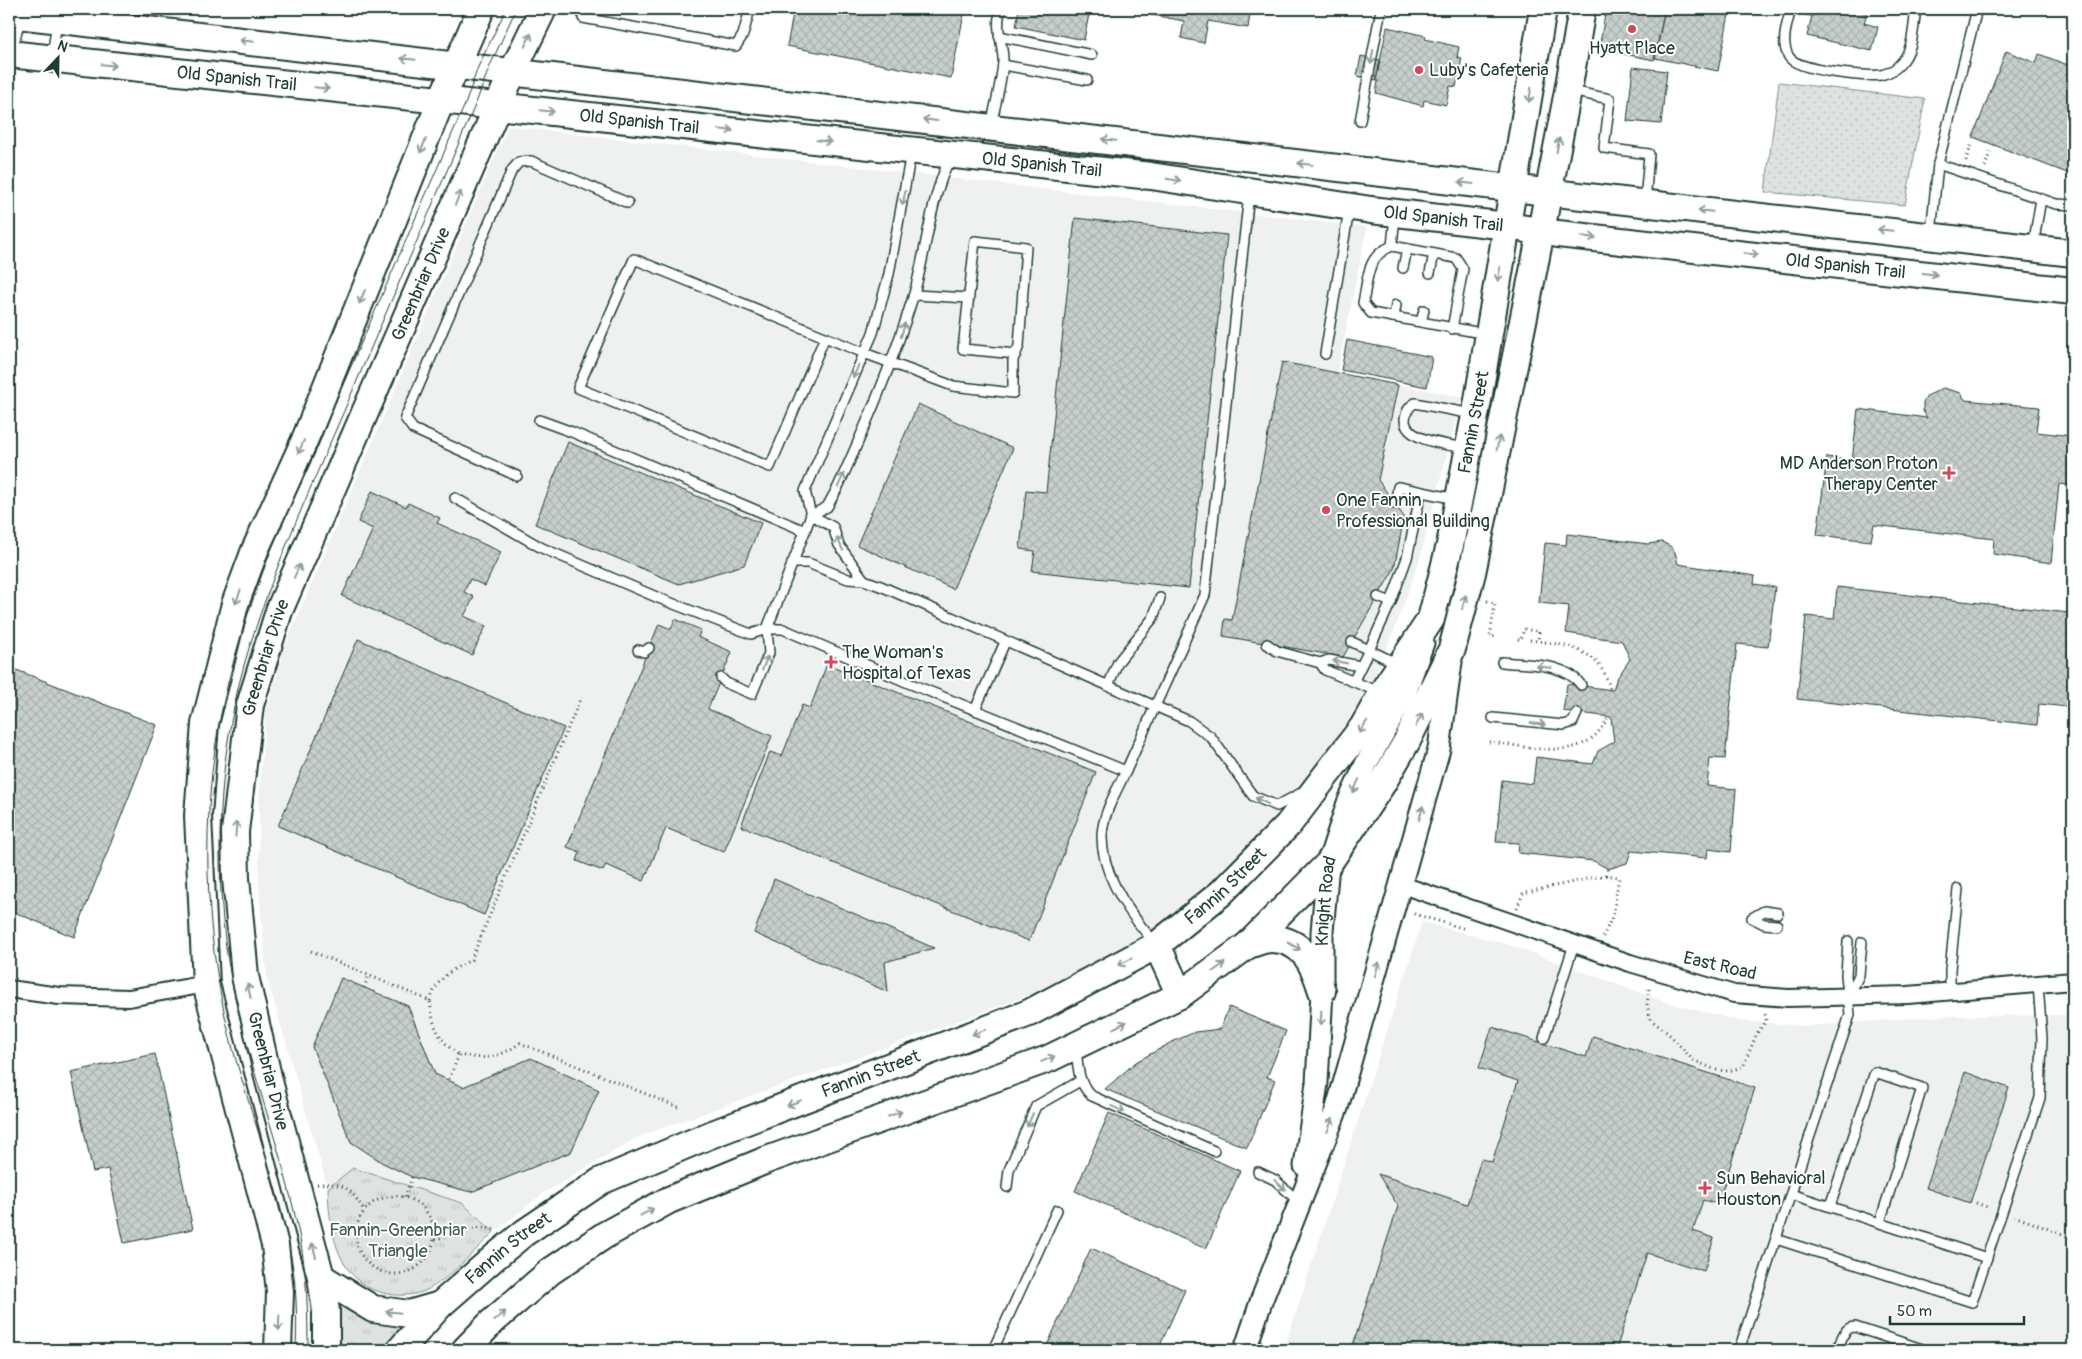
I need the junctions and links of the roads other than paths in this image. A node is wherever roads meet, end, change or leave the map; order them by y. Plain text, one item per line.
1 (481, 9) edge
2 (543, 9) edge
3 (587, 9) edge
4 (750, 9) edge
5 (1001, 9) edge
6 (1381, 9) edge
7 (1543, 9) edge
8 (1582, 9) edge
9 (1790, 9) edge
10 (1916, 9) edge
11 (1977, 9) edge
12 (18, 13) edge
13 (59, 14) edge
14 (999, 36) junction
15 (10, 54) edge
16 (1092, 55) dead end
17 (52, 59) junction
18 (457, 64) junction
19 (1003, 65) junction
20 (513, 71) junction
21 (1087, 80) dead end
22 (1568, 91) junction
23 (663, 92) junction
24 (441, 101) junction
25 (498, 105) junction
26 (862, 112) junction
27 (1360, 121) dead end
28 (662, 124) junction
29 (990, 127) junction
30 (858, 144) junction
31 (1149, 145) junction
32 (911, 150) junction
33 (951, 154) junction
34 (1938, 164) junction
35 (1147, 176) junction
36 (1514, 189) junction
37 (1250, 192) junction
38 (1548, 193) junction
39 (2041, 199) junction
40 (628, 203) dead end
41 (1644, 205) junction
42 (2073, 205) edge
43 (1350, 207) junction
44 (1395, 213) junction
45 (1840, 225) junction
46 (1507, 226) junction
47 (1541, 232) junction
48 (1931, 235) junction
49 (1392, 246) junction
50 (2033, 248) junction
51 (1407, 249) junction
52 (2073, 253) edge
53 (1434, 254) junction
54 (1836, 263) junction
55 (1403, 268) dead end
56 (1430, 273) dead end
57 (2073, 291) edge
58 (914, 295) junction
59 (969, 298) junction
60 (1396, 305) dead end
61 (1424, 310) dead end
62 (1394, 317) junction
63 (1421, 322) junction
64 (1452, 329) junction
65 (1488, 334) junction
66 (825, 337) junction
67 (864, 353) junction
68 (1016, 354) junction
69 (1325, 354) dead end
70 (891, 364) junction
71 (1475, 414) junction
72 (539, 420) dead end
73 (1469, 448) junction
74 (517, 476) dead end
75 (1422, 492) junction
76 (455, 498) dead end
77 (1395, 504) dead end
78 (1458, 506) junction
79 (811, 515) junction
80 (1483, 516) junction
81 (805, 530) junction
82 (792, 564) junction
83 (864, 580) junction
84 (1378, 597) dead end
85 (1160, 598) dead end
86 (1391, 602) junction
87 (1431, 619) junction
88 (767, 630) junction
89 (1005, 642) junction
90 (1352, 642) dead end
91 (1267, 644) dead end
92 (1452, 649) junction
93 (1369, 650) junction
94 (1502, 662) dead end
95 (1320, 663) junction
96 (1400, 665) junction
97 (1360, 666) junction
98 (1354, 680) junction
99 (722, 682) dead end
100 (1581, 685) dead end
101 (1108, 686) junction
102 (1382, 693) junction
103 (1154, 706) junction
104 (975, 710) junction
105 (1577, 713) dead end
106 (1493, 718) dead end
107 (1126, 770) junction
108 (1322, 782) junction
109 (1328, 864) junction
110 (1402, 885) junction
111 (1958, 889) dead end
112 (1778, 913) dead end
113 (1777, 925) dead end
114 (1848, 941) dead end
115 (1862, 942) dead end
116 (1574, 944) junction
117 (1157, 945) junction
118 (1248, 945) junction
119 (2073, 981) edge
120 (206, 984) junction
121 (2038, 984) junction
122 (9, 989) edge
123 (1322, 991) junction
124 (1950, 991) junction
125 (1180, 996) junction
126 (1849, 996) junction
127 (1544, 1038) dead end
128 (1076, 1046) junction
129 (1080, 1081) junction
130 (1214, 1151) dead end
131 (1258, 1172) dead end
132 (1007, 1187) dead end
133 (1791, 1194) junction
134 (1300, 1203) junction
135 (1830, 1206) junction
136 (1057, 1210) dead end
137 (1880, 1222) junction
138 (1776, 1239) junction
139 (1987, 1258) junction
140 (321, 1277) junction
141 (440, 1305) junction
142 (278, 1350) edge
143 (326, 1350) edge
144 (400, 1350) edge
145 (465, 1350) edge
146 (993, 1350) edge
147 (1245, 1350) edge
148 (1739, 1350) edge
149 (1838, 1350) edge
150 (1925, 1350) edge

1 - 18 main road
20 -> 2 main road, Greenbriar Drive
3 - 4 lane
5 - 14 lane
6 -> 27 lane
7 -> 36 main road, Fannin Street
8 - 22 main road, Fannin Street
9 - 10 lane
11 - 34 lane
12 - 13 main road, Old Spanish Trail
12 - 15 lane
13 - 17 lane
18 -> 13 main road, Old Spanish Trail
14 - 16 lane
14 - 19 lane
15 - 17 main road, Old Spanish Trail
17 -> 24 main road, Old Spanish Trail
18 - 20 main road, Old Spanish Trail
18 - 24 main road
19 - 21 lane
19 - 29 lane
20 - 23 main road, Old Spanish Trail
20 - 25 main road, Greenbriar Drive
38 -> 22 main road, Fannin Street
22 - 41 lane
23 - 26 main road, Old Spanish Trail
23 - 28 main road
24 - 25 main road, Old Spanish Trail
24 -> 120 main road
25 -> 28 main road, Old Spanish Trail
140 -> 25 main road, Greenbriar Drive
29 -> 26 main road, Old Spanish Trail
26 - 30 main road
28 -> 30 main road, Old Spanish Trail
31 -> 29 main road, Old Spanish Trail
29 - 32 main road
30 - 32 main road, Old Spanish Trail
31 - 35 main road
36 -> 31 main road, Old Spanish Trail
32 - 33 main road, Old Spanish Trail
32 -> 67 lane
33 - 35 main road, Old Spanish Trail
33 - 58 lane
34 - 39 lane
34 - 48 lane
35 -> 37 main road, Old Spanish Trail
36 - 38 main road, Old Spanish Trail
36 - 46 main road, Fannin Street
37 - 43 main road, Old Spanish Trail
37 - 103 lane
38 - 41 main road, Old Spanish Trail
38 - 47 main road, Fannin Street
39 - 42 lane
39 - 50 lane
40 - 74 lane
45 -> 41 main road, Old Spanish Trail
43 - 44 main road, Old Spanish Trail
43 - 69 lane
44 - 46 main road, Old Spanish Trail
44 - 49 lane
48 -> 45 main road, Old Spanish Trail
45 - 54 main road
46 - 47 main road, Old Spanish Trail
46 -> 65 main road, Fannin Street
47 -> 54 main road, Old Spanish Trail
80 -> 47 main road, Fannin Street
48 - 50 main road, Old Spanish Trail
49 - 51 lane
49 - 62 lane
50 - 52 main road, Old Spanish Trail
51 - 53 lane
51 - 55 lane
53 - 56 lane
53 - 64 lane
54 -> 57 main road, Old Spanish Trail
58 - 59 lane
70 -> 58 lane
59 - 68 lane
59 - 68 lane
60 - 62 lane
61 - 63 lane
62 - 63 lane
63 - 64 lane
64 - 65 lane
65 - 71 main road, Fannin Street
66 - 66 lane
66 - 67 lane
67 - 70 lane
67 -> 79 lane
68 - 70 lane
79 -> 70 lane
71 - 73 main road, Fannin Street
71 - 73 lane
72 - 81 lane
73 - 78 main road, Fannin Street
75 - 77 lane
75 - 78 lane
75 - 86 lane
76 - 88 lane
78 - 80 main road
78 - 87 main road, Fannin Street
79 - 81 lane
83 -> 79 lane
92 -> 80 main road, Fannin Street
81 - 82 lane
82 - 83 lane
82 - 88 lane
83 - 89 lane
84 - 86 lane
85 - 101 lane
86 - 93 lane
87 - 96 main road, Fannin Street
87 -> 109 street, Knight Road
99 -> 88 lane
88 - 104 lane
89 - 101 lane
89 - 104 lane
90 - 93 lane
91 - 95 lane
109 -> 92 main road, Fannin Street
110 -> 92 street, Knight Road
93 - 96 lane
93 - 97 lane
100 -> 94 lane
97 -> 95 lane
95 - 98 lane
96 - 102 main road, Fannin Street
97 - 98 lane
98 - 102 lane
101 - 103 lane
102 -> 108 main road, Fannin Street
103 - 107 lane
108 -> 103 lane
104 - 107 lane
106 -> 105 lane
107 - 117 lane
108 - 117 main road, Fannin Street
109 - 118 main road, Fannin Street
109 - 123 street, Knight Road
110 - 116 street, East Road
134 -> 110 street, Knight Road
111 - 124 lane
112 - 113 lane
114 - 126 lane
115 - 126 lane
116 - 126 street, East Road
116 - 127 lane
117 - 125 main road
117 -> 141 main road, Fannin Street
118 -> 123 main road
125 -> 118 main road, Fannin Street
119 - 121 street, East Road
120 - 122 street
120 -> 142 main road
121 - 124 street, East Road
121 - 139 lane
123 -> 134 street, Knight Road
124 - 126 street, East Road
128 -> 125 main road, Fannin Street
126 - 133 lane
128 - 129 lane
145 -> 128 main road, Fannin Street
129 -> 130 lane
129 -> 132 lane
131 -> 134 lane
133 - 135 lane
133 - 138 lane
134 - 147 street, Knight Road
135 - 137 lane
135 - 137 lane
136 - 146 lane
137 - 139 lane
138 - 139 lane
138 - 148 lane
141 -> 140 main road
140 - 143 main road, Greenbriar Drive
141 - 144 main road, Fannin Street
149 - 150 lane

